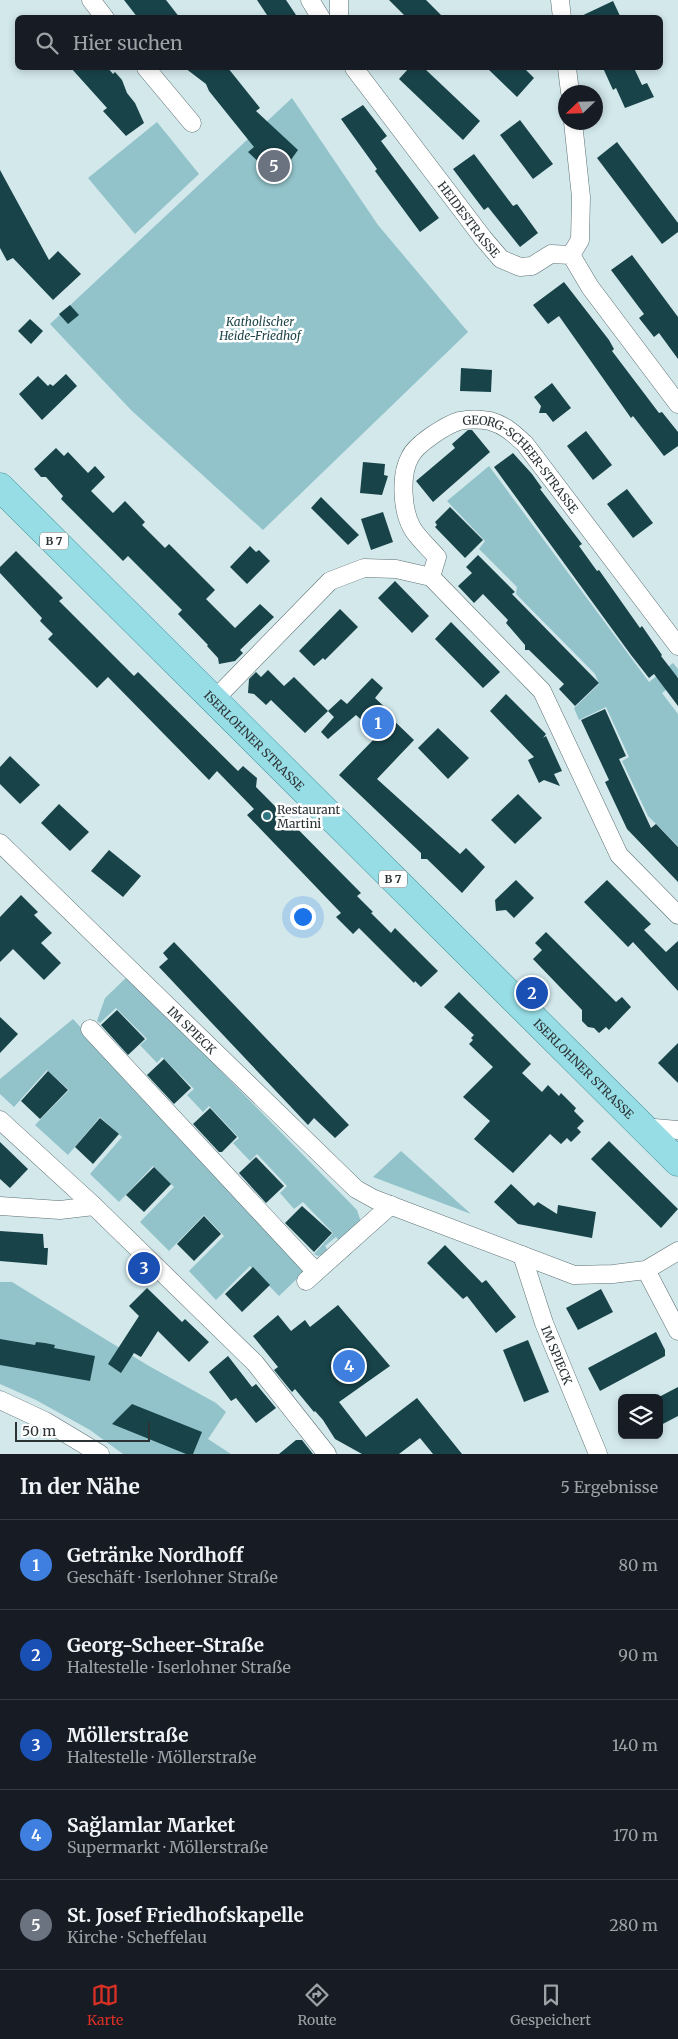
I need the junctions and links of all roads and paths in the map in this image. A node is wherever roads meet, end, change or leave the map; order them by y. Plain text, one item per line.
1 (91, 0) edge
2 (310, 0) edge
3 (339, 0) edge
4 (560, 0) edge
5 (103, 15) edge
6 (319, 15) edge
7 (339, 15) edge
8 (562, 15) edge
9 (148, 70) edge
10 (356, 70) edge
11 (567, 70) edge
12 (569, 85) edge
13 (192, 123) dead end
14 (574, 130) edge
15 (571, 254) junction
16 (678, 404) edge
17 (0, 487) edge
18 (431, 577) junction
19 (678, 646) edge
20 (213, 701) junction
21 (0, 843) edge
22 (678, 915) edge
23 (90, 1028) dead end
24 (0, 1120) edge
25 (643, 1127) junction
26 (678, 1130) edge
27 (678, 1162) edge
28 (391, 1205) junction
29 (0, 1206) edge
30 (94, 1206) junction
31 (678, 1252) edge
32 (522, 1255) junction
33 (646, 1270) junction
34 (678, 1331) edge
35 (0, 1400) edge
36 (100, 1454) edge
37 (327, 1454) edge
38 (598, 1454) edge

1 - 5 street
2 - 6 street
3 - 7 street
4 - 8 street
9 - 13 street
10 - 15 street, HEIDESTRASSE
11 - 12 street
14 - 15 street
15 - 16 street
17 - 20 main road, ISERLOHNER STRASSE / B 7
18 - 19 street, GEORG-SCHEER-STRASSE
18 - 20 street
18 - 22 street
20 - 25 main road, ISERLOHNER STRASSE / B 7
21 - 28 street, IM SPIECK
23 - 28 street
24 - 30 street
25 - 26 street
25 - 27 main road, ISERLOHNER STRASSE / B 7
28 - 32 street, IM SPIECK
29 - 30 street
30 - 37 street
31 - 33 street, IM SPIECK
32 - 33 street, IM SPIECK
32 - 38 street, IM SPIECK
33 - 34 street
35 - 36 street

